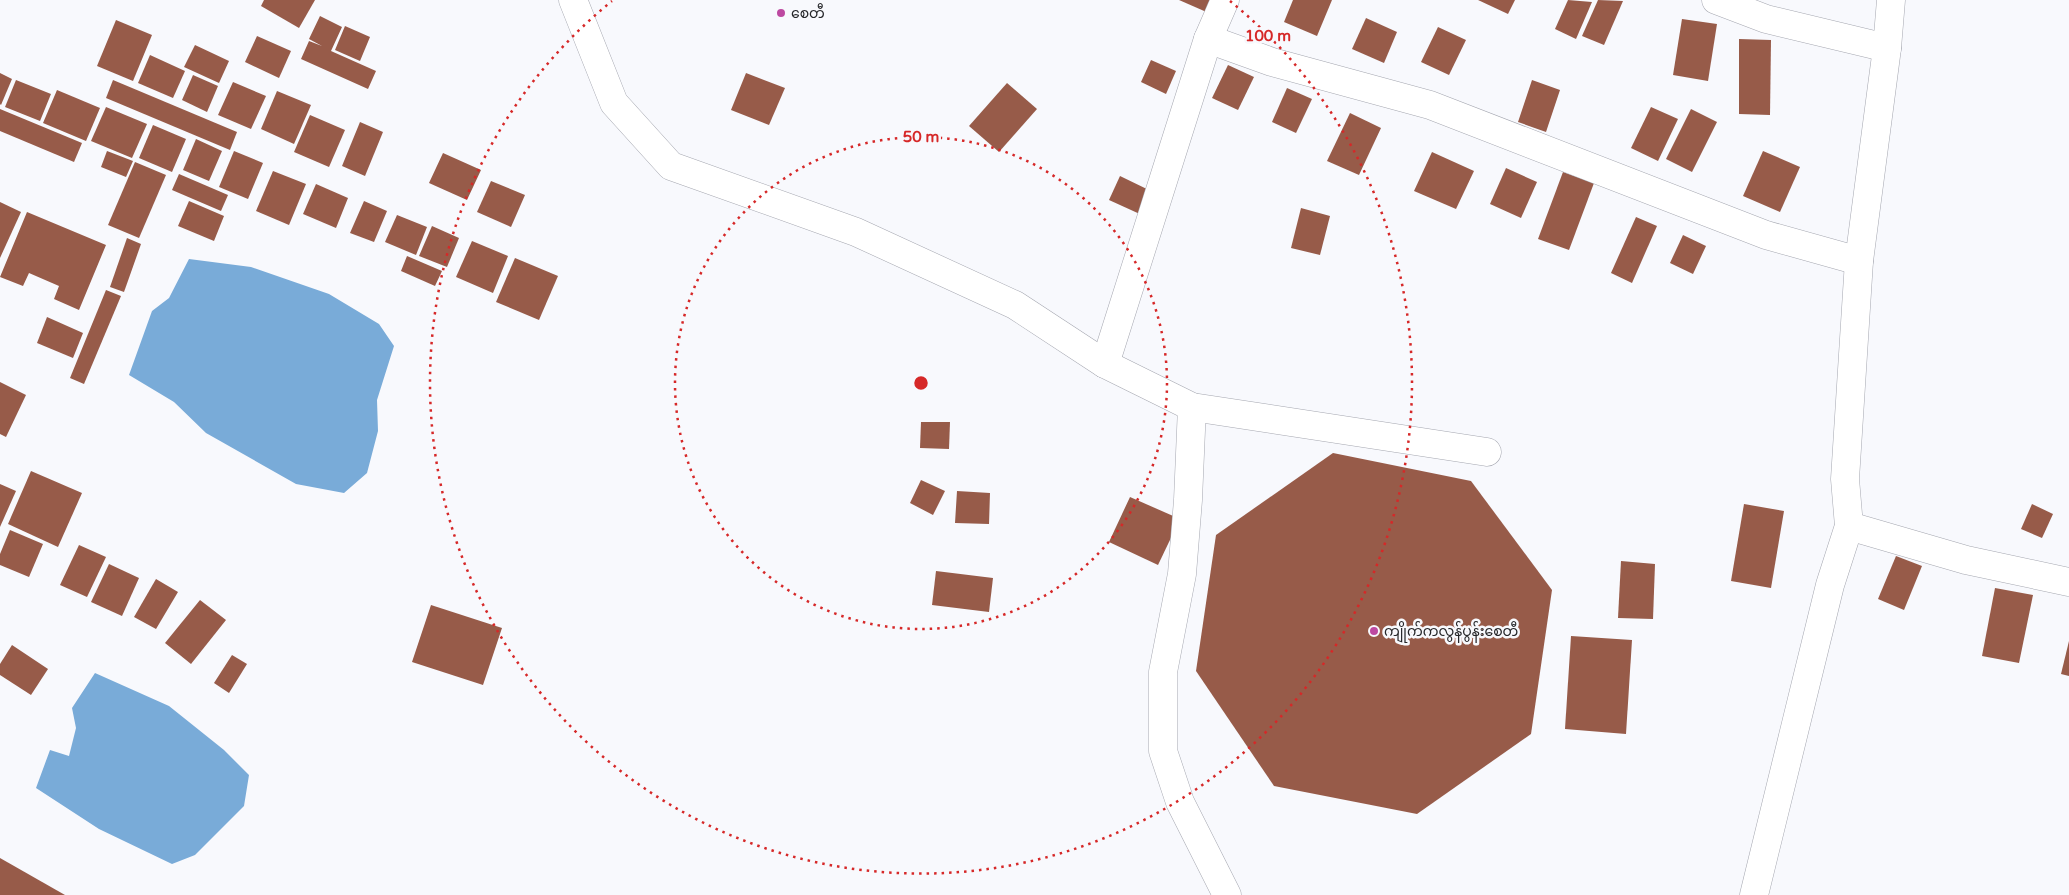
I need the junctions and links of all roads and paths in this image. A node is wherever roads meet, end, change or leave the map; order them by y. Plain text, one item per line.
1 (573, 0) edge
2 (1225, 0) edge
3 (1716, 0) edge
4 (1892, 0) edge
5 (1208, 39) junction
6 (1887, 48) junction
7 (1859, 261) junction
8 (1105, 364) junction
9 (1192, 408) junction
10 (1487, 452) dead end
11 (1849, 526) junction
12 (2069, 582) edge
13 (1227, 895) edge
14 (1754, 895) edge

1 - 8 street
2 - 5 street
3 - 6 street
4 - 6 street
5 - 7 street
5 - 8 street
6 - 7 street
7 - 11 street
8 - 9 street
9 - 10 street
9 - 13 street
11 - 12 street
11 - 14 street

